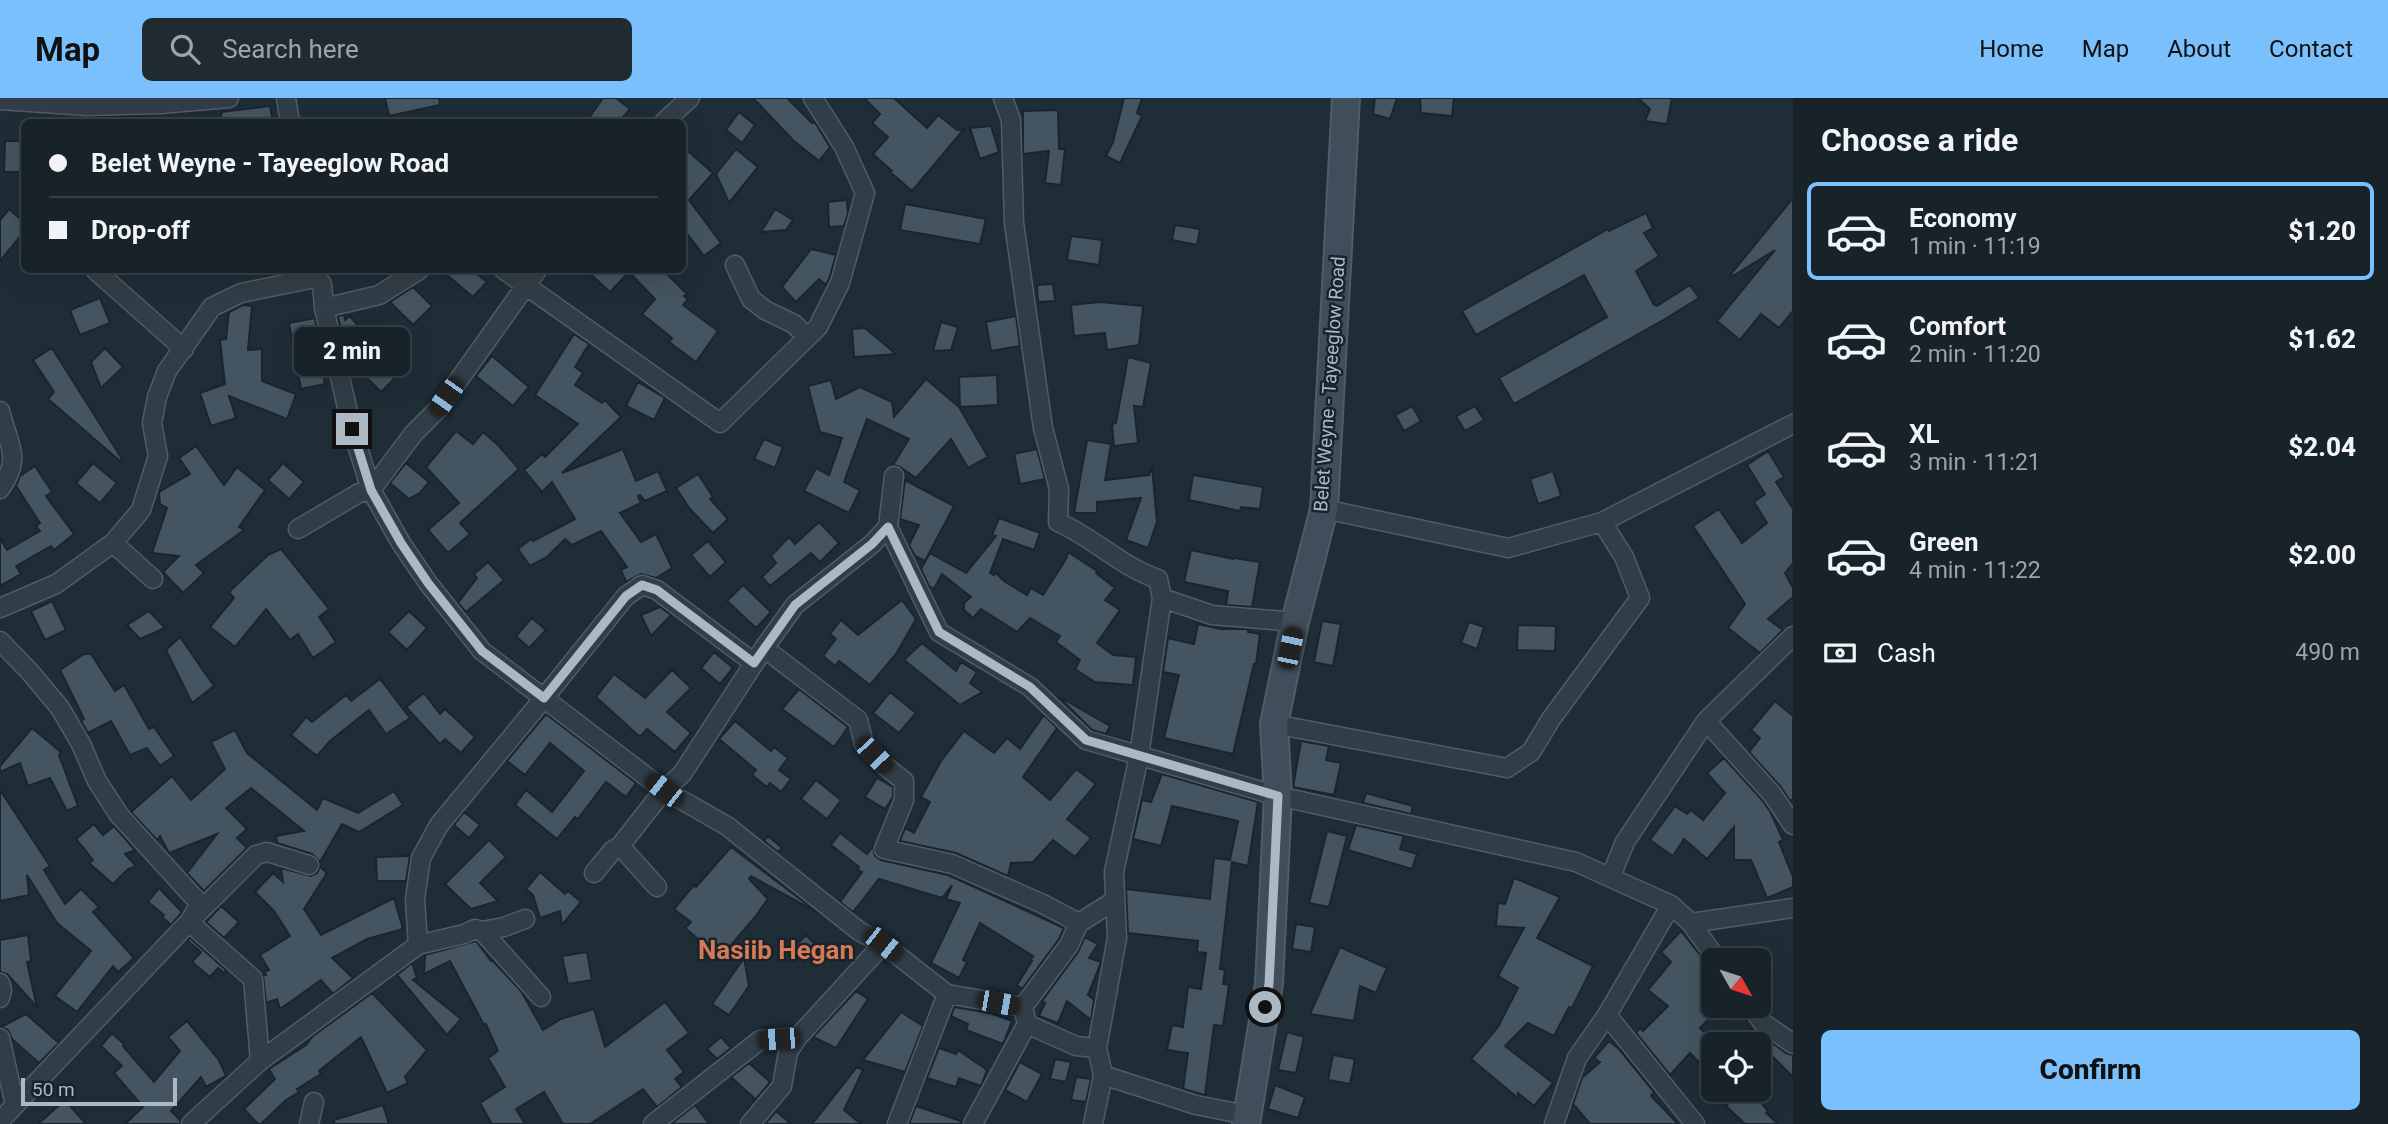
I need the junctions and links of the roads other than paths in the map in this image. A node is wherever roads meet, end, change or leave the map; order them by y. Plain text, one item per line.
1 (229, 98) edge
2 (286, 98) edge
3 (690, 98) edge
4 (813, 98) edge
5 (1003, 98) edge
6 (1346, 98) edge
7 (0, 100) edge
8 (290, 119) edge
9 (667, 119) edge
10 (735, 265) dead end
11 (98, 273) edge
12 (413, 273) edge
13 (508, 273) edge
14 (535, 273) edge
15 (314, 274) edge
16 (526, 286) junction
17 (324, 308) junction
18 (807, 337) junction
19 (184, 349) junction
20 (0, 411) edge
21 (1793, 424) edge
22 (894, 475) dead end
23 (0, 489) edge
24 (371, 490) junction
25 (1324, 509) junction
26 (1602, 522) junction
27 (888, 527) junction
28 (298, 529) dead end
29 (113, 543) junction
30 (153, 579) dead end
31 (1162, 598) junction
32 (0, 608) edge
33 (1295, 622) junction
34 (1793, 636) edge
35 (0, 641) edge
36 (764, 648) junction
37 (754, 663) junction
38 (544, 698) junction
39 (1706, 721) junction
40 (1274, 723) junction
41 (1139, 756) junction
42 (664, 790) junction
43 (1278, 796) junction
44 (1793, 825) edge
45 (620, 846) junction
46 (309, 865) dead end
47 (594, 873) dead end
48 (1611, 876) junction
49 (657, 887) dead end
50 (1114, 901) junction
51 (1671, 905) junction
52 (1793, 908) edge
53 (525, 919) dead end
54 (189, 922) junction
55 (1079, 923) junction
56 (1691, 923) junction
57 (482, 931) junction
58 (883, 944) junction
59 (418, 945) junction
60 (1709, 948) edge
61 (0, 983) edge
62 (947, 994) junction
63 (541, 997) dead end
64 (0, 998) edge
65 (1025, 1015) junction
66 (1607, 1015) junction
67 (1759, 1018) edge
68 (798, 1037) junction
69 (0, 1038) edge
70 (1793, 1044) edge
71 (1097, 1048) junction
72 (260, 1061) junction
73 (1103, 1075) junction
74 (314, 1102) dead end
75 (15, 1105) junction
76 (1247, 1119) edge
77 (0, 1121) edge
78 (191, 1124) edge
79 (309, 1124) edge
80 (653, 1124) edge
81 (750, 1124) edge
82 (897, 1124) edge
83 (973, 1124) edge
84 (1093, 1124) edge
85 (1554, 1124) edge
86 (1695, 1124) edge

1 - 7 street
2 - 8 street
3 - 9 street
4 - 18 street
5 - 31 street
6 - 25 main road, Belet Weyne - Tayeeglow Road
10 - 18 street
11 - 19 street
12 - 17 street
13 - 16 street
14 - 16 street
15 - 17 street
15 - 19 street
16 - 18 street
16 - 24 street
17 - 24 street
19 - 29 street
20 - 23 street
21 - 26 street
22 - 27 street
24 - 28 street
24 - 38 street
25 - 26 street
25 - 33 main road, Belet Weyne - Tayeeglow Road
26 - 40 street
27 - 36 street
27 - 41 street
29 - 30 street
29 - 32 street
31 - 33 street
31 - 41 street
33 - 40 main road, Belet Weyne - Tayeeglow Road
34 - 39 street
35 - 54 street
36 - 37 street
36 - 55 street
37 - 38 street
37 - 42 street
38 - 42 street
38 - 59 street
39 - 44 street
39 - 48 street
40 - 43 main road, Belet Weyne - Tayeeglow Road
41 - 43 street
41 - 50 street
42 - 45 street
42 - 58 street
43 - 48 street
43 - 76 main road, Belet Weyne - Tayeeglow Road
45 - 47 street
45 - 49 street
46 - 54 street
48 - 51 street
50 - 55 street
50 - 71 street
51 - 56 street
51 - 66 street
52 - 56 street
53 - 57 street
54 - 72 street
54 - 75 street
55 - 65 street
56 - 60 street
57 - 59 street
57 - 63 street
58 - 62 street
58 - 68 street
59 - 72 street
61 - 64 street
62 - 65 street
62 - 82 street
65 - 71 street
65 - 83 street
66 - 85 street
66 - 86 street
67 - 70 street
68 - 80 street
68 - 81 street
69 - 75 street
71 - 73 street
72 - 78 street
73 - 76 street
73 - 84 street
74 - 79 street
75 - 77 street

